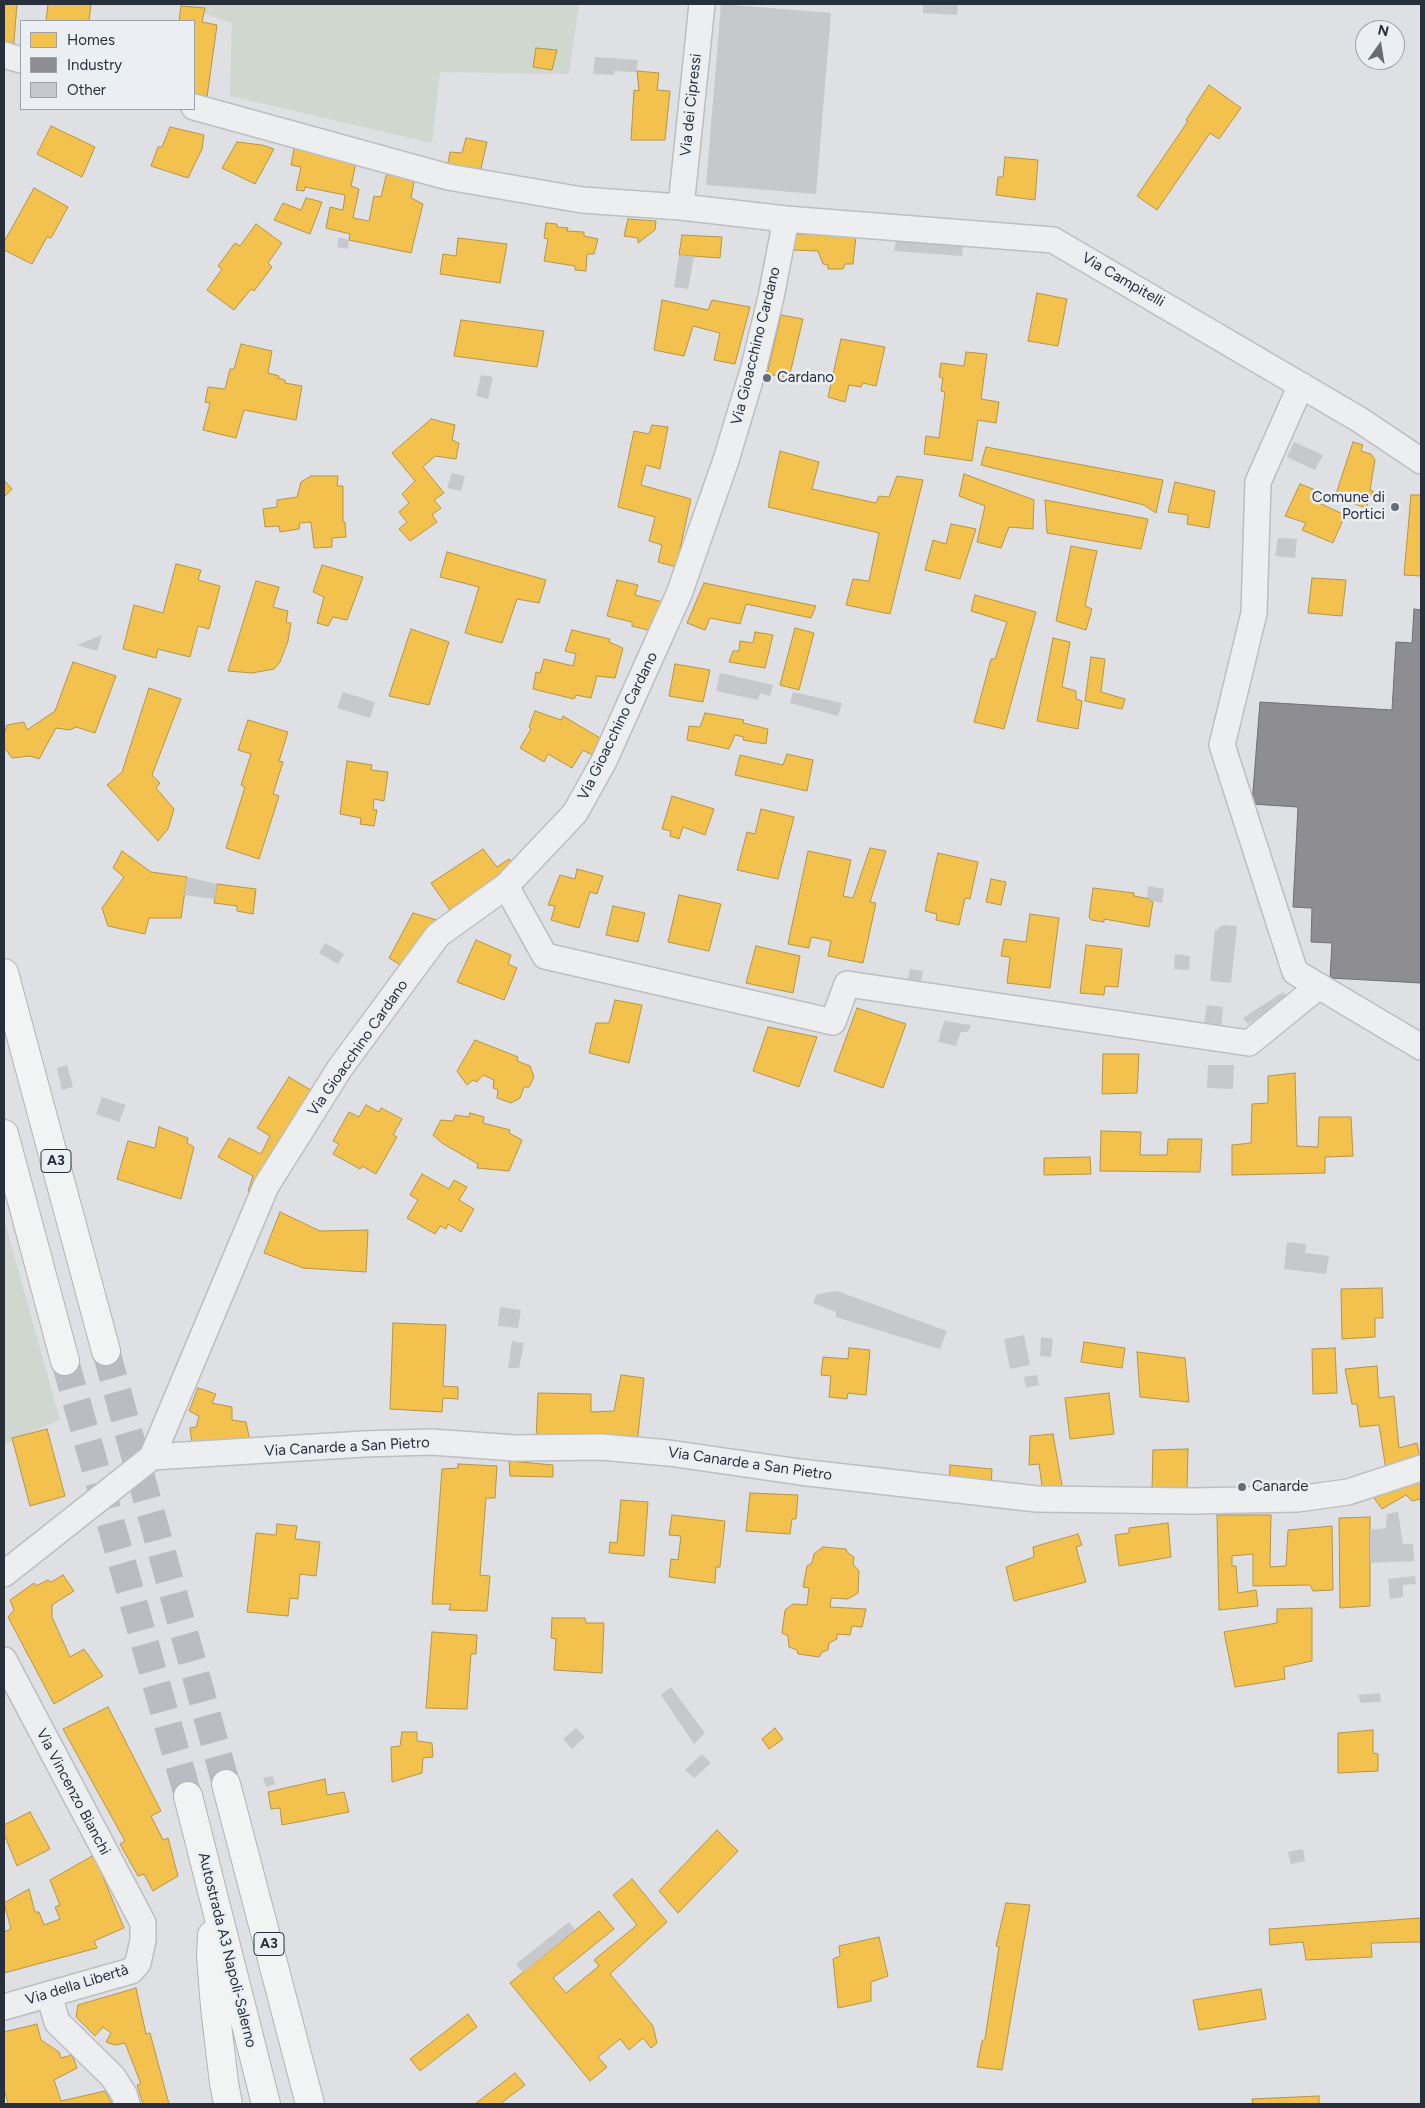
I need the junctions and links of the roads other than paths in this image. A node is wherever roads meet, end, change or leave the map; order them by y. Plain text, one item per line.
1 (702, 4) edge
2 (4, 55) edge
3 (20, 60) edge
4 (195, 107) edge
5 (681, 207) junction
6 (786, 220) junction
7 (1301, 386) junction
8 (1421, 461) edge
9 (506, 886) junction
10 (4, 973) edge
11 (1319, 986) junction
12 (1421, 1047) edge
13 (4, 1134) edge
14 (106, 1351) tunnel mouth
15 (65, 1361) tunnel mouth
16 (152, 1457) junction
17 (1421, 1468) edge
18 (4, 1574) edge
19 (4, 1660) edge
20 (226, 1784) tunnel mouth
21 (188, 1796) tunnel mouth
22 (214, 1901) junction
23 (143, 1923) joint
24 (49, 1995) junction
25 (4, 2007) edge
26 (127, 2104) edge
27 (228, 2104) edge
28 (266, 2104) edge
29 (310, 2104) edge

1 - 5 street, Via dei Cipressi
2 - 3 street
4 - 5 street
5 - 6 street
6 - 7 street, Via Campitelli
6 - 9 street, Via Gioacchino Cardano
7 - 8 street, Via Campitelli
7 - 11 street
9 - 11 street
9 - 16 street, Via Gioacchino Cardano
10 - 14 highway, A3
11 - 12 street
13 - 15 highway
16 - 17 street, Via Canarde a San Pietro
16 - 18 street
19 - 23 street, Via Vincenzo Bianchi
20 - 29 highway, A3
21 - 22 highway, Autostrada A3 Napoli-Salerno
22 - 27 highway
22 - 28 highway, Autostrada A3 Napoli-Salerno
23 - 24 street, Via della Libertà
24 - 25 street, Via della Libertà
24 - 26 street

